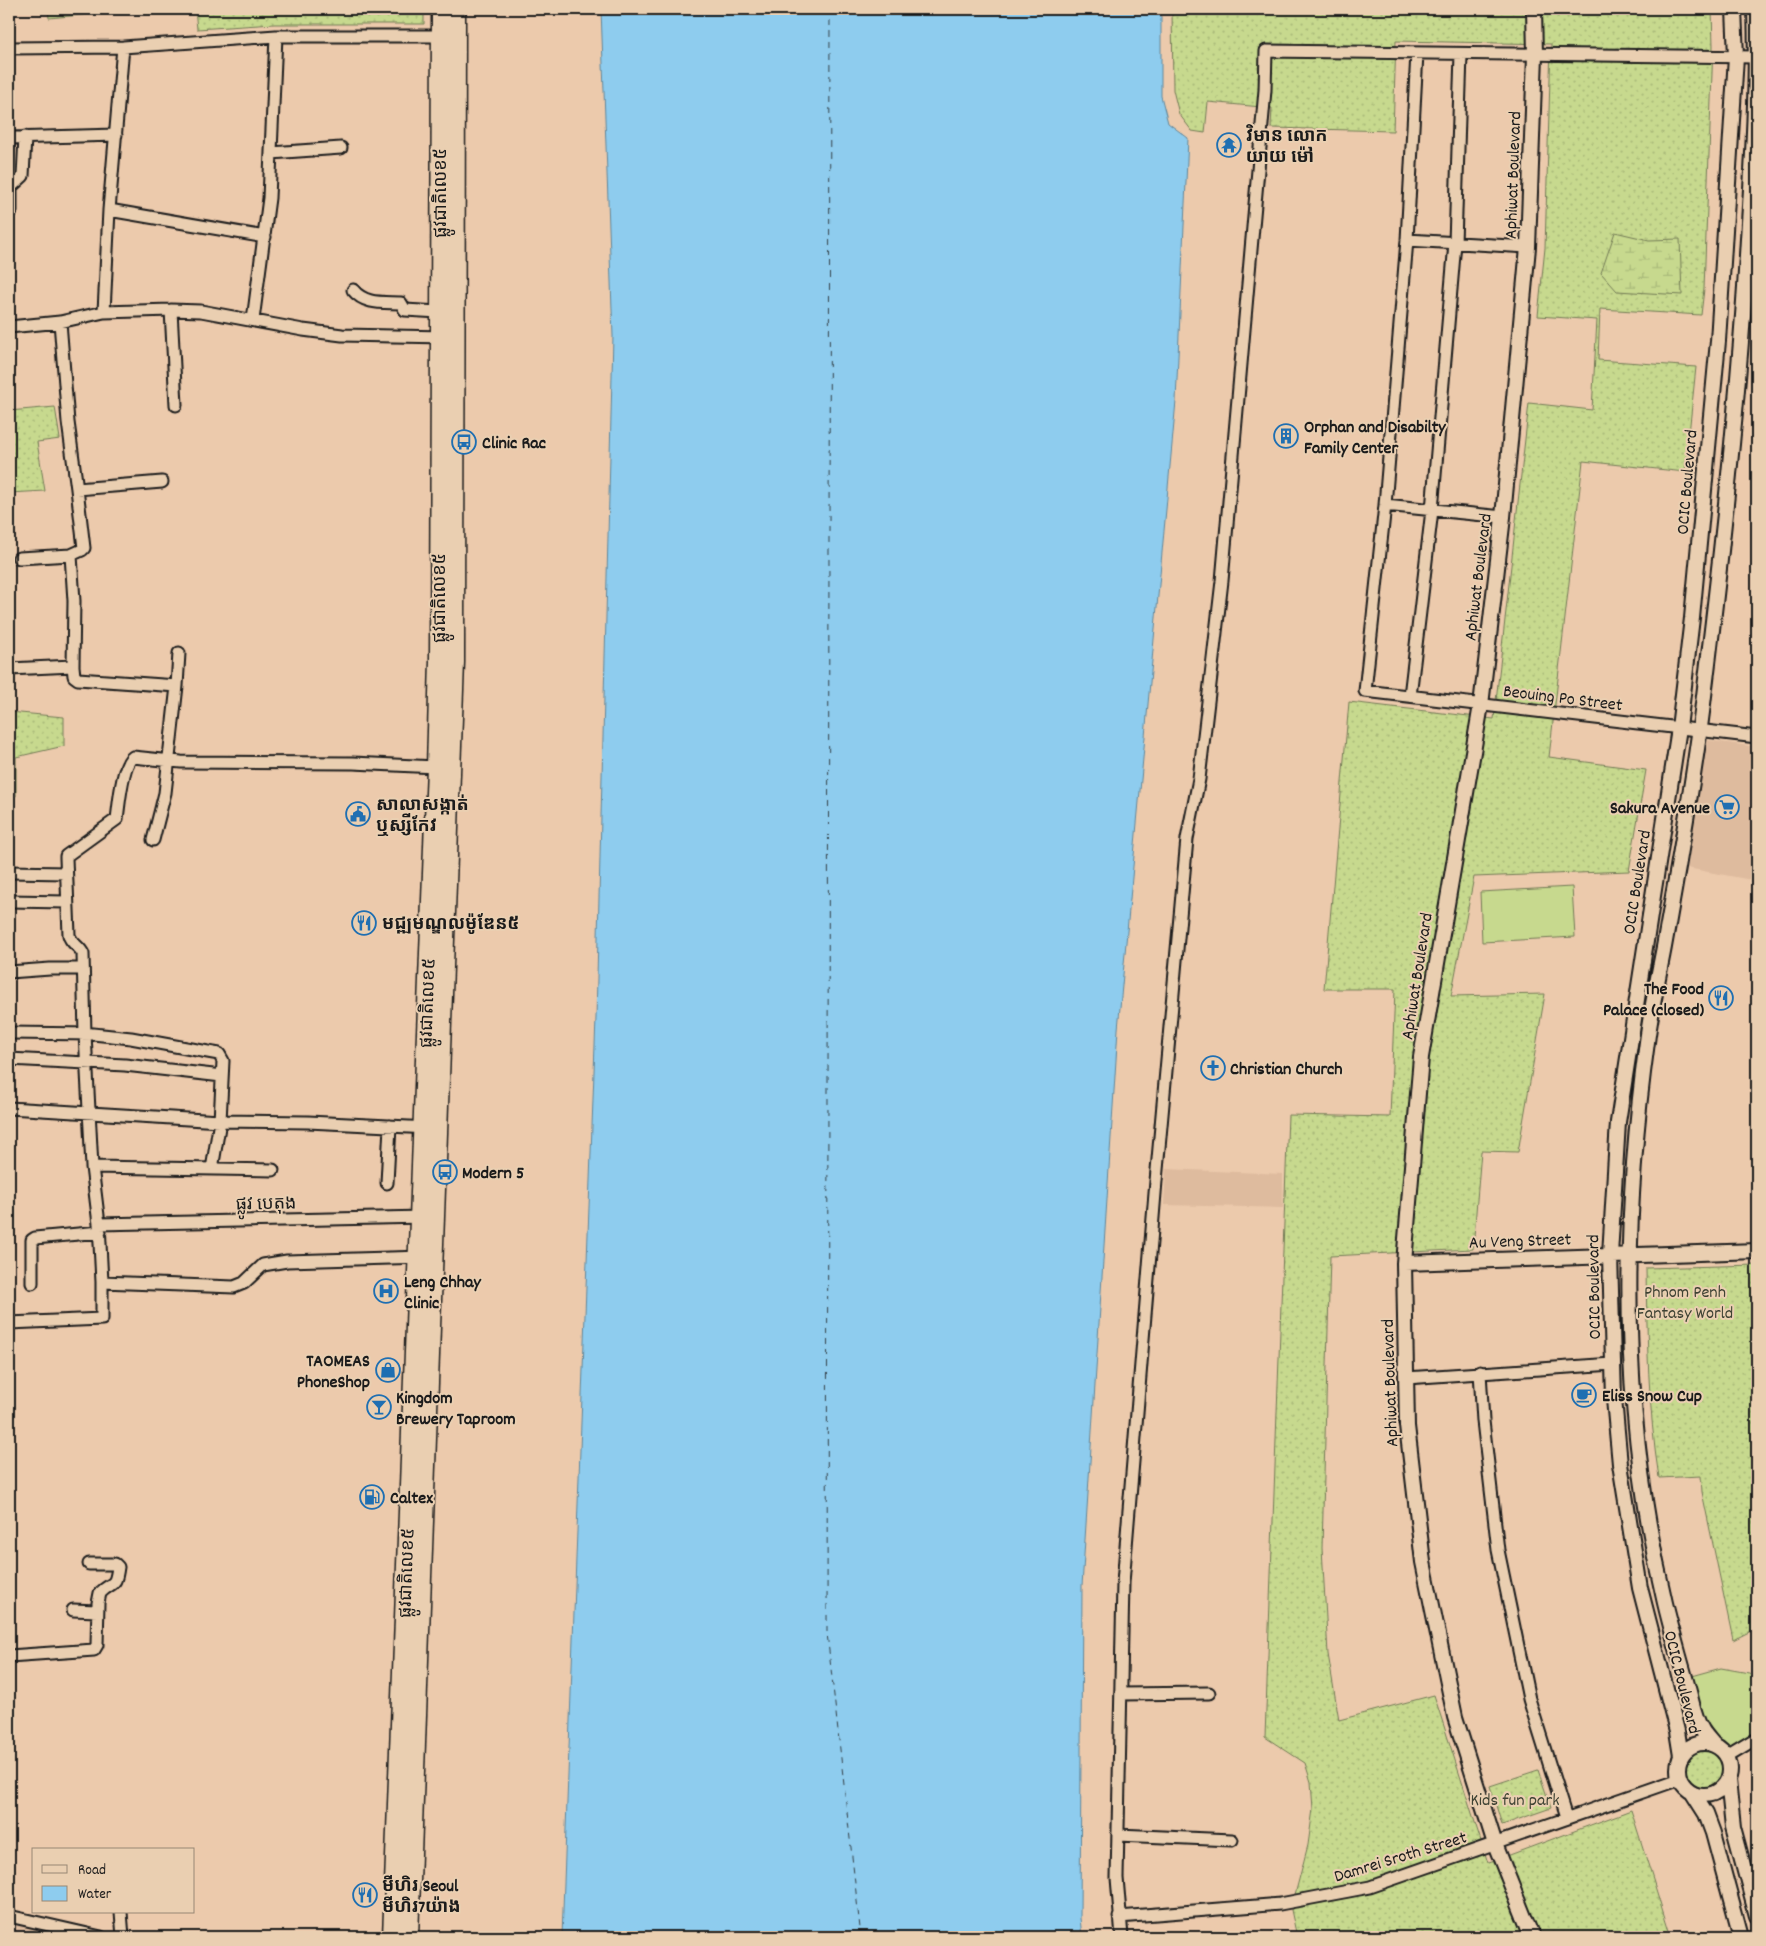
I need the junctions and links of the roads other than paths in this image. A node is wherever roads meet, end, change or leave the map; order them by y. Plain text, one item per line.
1 (441, 9) edge
2 (456, 9) edge
3 (1534, 9) edge
4 (1734, 9) edge
5 (1755, 9) edge
6 (276, 36) junction
7 (448, 36) junction
8 (123, 47) junction
9 (9, 48) edge
10 (1417, 53) junction
11 (1461, 54) junction
12 (1535, 55) junction
13 (1736, 57) junction
14 (1757, 57) edge
15 (116, 135) junction
16 (9, 138) edge
17 (25, 138) junction
18 (341, 148) dead end
19 (271, 153) junction
20 (109, 210) junction
21 (11, 211) dead end
22 (265, 238) junction
23 (1407, 240) junction
24 (1454, 243) junction
25 (1528, 247) junction
26 (353, 290) dead end
27 (171, 310) junction
28 (104, 312) junction
29 (439, 312) junction
30 (253, 320) junction
31 (60, 322) junction
32 (9, 327) edge
33 (447, 338) junction
34 (176, 406) dead end
35 (162, 482) dead end
36 (77, 488) junction
37 (1385, 505) junction
38 (1432, 510) junction
39 (1503, 517) junction
40 (71, 555) junction
41 (19, 558) dead end
42 (179, 653) dead end
43 (73, 666) junction
44 (9, 669) edge
45 (177, 686) junction
46 (1410, 696) junction
47 (1481, 705) junction
48 (1679, 728) junction
49 (1700, 730) junction
50 (1757, 737) edge
51 (169, 761) junction
52 (436, 767) junction
53 (153, 840) dead end
54 (9, 872) edge
55 (66, 873) junction
56 (9, 901) edge
57 (67, 902) junction
58 (83, 969) junction
59 (9, 972) edge
60 (9, 1033) edge
61 (85, 1034) junction
62 (9, 1059) edge
63 (87, 1062) junction
64 (222, 1076) junction
65 (9, 1108) edge
66 (90, 1113) junction
67 (220, 1120) junction
68 (390, 1126) junction
69 (431, 1128) junction
70 (92, 1167) junction
71 (212, 1169) junction
72 (273, 1170) dead end
73 (387, 1183) dead end
74 (427, 1217) junction
75 (100, 1228) junction
76 (1757, 1251) edge
77 (1629, 1254) junction
78 (1610, 1255) junction
79 (425, 1257) junction
80 (1404, 1263) junction
81 (102, 1282) junction
82 (32, 1283) dead end
83 (9, 1323) edge
84 (1613, 1364) junction
85 (1480, 1372) junction
86 (1406, 1378) junction
87 (89, 1564) dead end
88 (72, 1610) dead end
89 (97, 1611) junction
90 (9, 1656) edge
91 (1209, 1693) dead end
92 (1120, 1694) junction
93 (1757, 1738) edge
94 (1713, 1744) junction
95 (1681, 1756) junction
96 (1727, 1756) junction
97 (1680, 1779) junction
98 (1728, 1780) junction
99 (1692, 1792) junction
100 (1566, 1818) junction
101 (1118, 1835) junction
102 (1232, 1840) dead end
103 (1495, 1844) junction
104 (121, 1914) edge
105 (9, 1916) edge
106 (1757, 1916) edge
107 (1119, 1917) junction
108 (101, 1937) edge
109 (123, 1937) edge
110 (392, 1937) edge
111 (409, 1937) edge
112 (1122, 1937) edge
113 (1532, 1937) edge
114 (1741, 1937) edge

1 - 7 highway, ផ្លូវជាតិលេខ៥
2 - 7 highway, ផ្លូវជាតិលេខ៥
3 - 12 street, Aphiwat Boulevard
4 - 13 street, OCIC Boulevard
5 - 14 street, OCIC Boulevard
6 - 7 street
6 - 8 street
6 - 19 street
7 - 29 highway, ផ្លូវជាតិលេខ៥
7 - 33 highway, ផ្លូវជាតិលេខ៥
8 - 9 street
8 - 15 street
10 - 11 street
10 - 23 street
10 - 92 street
11 - 12 street
11 - 24 street
12 - 13 street
12 - 25 street, Aphiwat Boulevard
13 - 14 street
13 - 48 street, OCIC Boulevard
14 - 49 street, OCIC Boulevard
15 - 17 street
15 - 20 street
16 - 17 street
17 - 21 street
18 - 19 street
19 - 22 street
20 - 22 street
20 - 28 street
22 - 30 street
23 - 24 street
23 - 37 street
24 - 25 street
24 - 38 street
25 - 39 street, Aphiwat Boulevard
26 - 29 street
27 - 28 street
27 - 30 street
27 - 34 street
28 - 31 street
29 - 33 highway, ផ្លូវជាតិលេខ៥
30 - 33 street
31 - 32 street
31 - 36 street
33 - 52 highway, ផ្លូវជាតិលេខ៥
33 - 69 highway, ផ្លូវជាតិលេខ៥
35 - 36 street
36 - 40 street
37 - 38 street
37 - 46 street, Beouing Po Street
38 - 39 street
38 - 46 street
39 - 47 street, Aphiwat Boulevard
40 - 41 street
40 - 43 street
42 - 45 street
43 - 44 street
43 - 45 street
45 - 51 street
46 - 47 street, Beouing Po Street
47 - 48 street, Beouing Po Street
47 - 80 street, Aphiwat Boulevard
48 - 49 street, Beouing Po Street
48 - 78 street, OCIC Boulevard
49 - 50 street, Beouing Po Street
49 - 77 street, OCIC Boulevard
51 - 52 street
51 - 53 street
51 - 55 street
52 - 69 highway, ផ្លូវជាតិលេខ៥
54 - 55 street
55 - 57 street
56 - 57 street
57 - 58 street
58 - 59 street
58 - 61 street
60 - 61 street
61 - 63 street
61 - 64 street
62 - 63 street
63 - 64 street
63 - 66 street
64 - 67 street
65 - 66 street
66 - 67 street
66 - 70 street
67 - 68 street
67 - 71 street
68 - 69 street
68 - 73 street
69 - 74 highway, ផ្លូវជាតិលេខ៥
70 - 71 street
70 - 75 street
71 - 72 street
74 - 75 street, ផ្លូវ បេតុង
74 - 79 highway, ផ្លូវជាតិលេខ៥
75 - 81 street
75 - 82 street, ផ្លូវ បេតុង
76 - 77 street, Au Veng Street
77 - 78 street, Au Veng Street
77 - 94 street, OCIC Boulevard
78 - 80 street, Au Veng Street
78 - 84 street, OCIC Boulevard
79 - 81 street
79 - 110 highway, ផ្លូវជាតិលេខ៥
79 - 111 highway, ផ្លូវជាតិលេខ៥
80 - 86 street, Aphiwat Boulevard
81 - 83 street
84 - 85 street
84 - 95 street, OCIC Boulevard
85 - 86 street
85 - 100 street
86 - 103 street, Aphiwat Boulevard
87 - 89 street
88 - 89 street
89 - 90 street
91 - 92 street
92 - 101 street
93 - 96 street
94 - 95 street
94 - 96 street
95 - 97 street
96 - 98 street
97 - 99 street
97 - 100 street, Damrei Sroth Street
98 - 99 street
98 - 106 street
99 - 114 street
100 - 103 street, Damrei Sroth Street
101 - 102 street
101 - 107 street
103 - 107 street, Damrei Sroth Street
103 - 113 street, Aphiwat Boulevard
104 - 109 street
105 - 108 street
107 - 112 street

